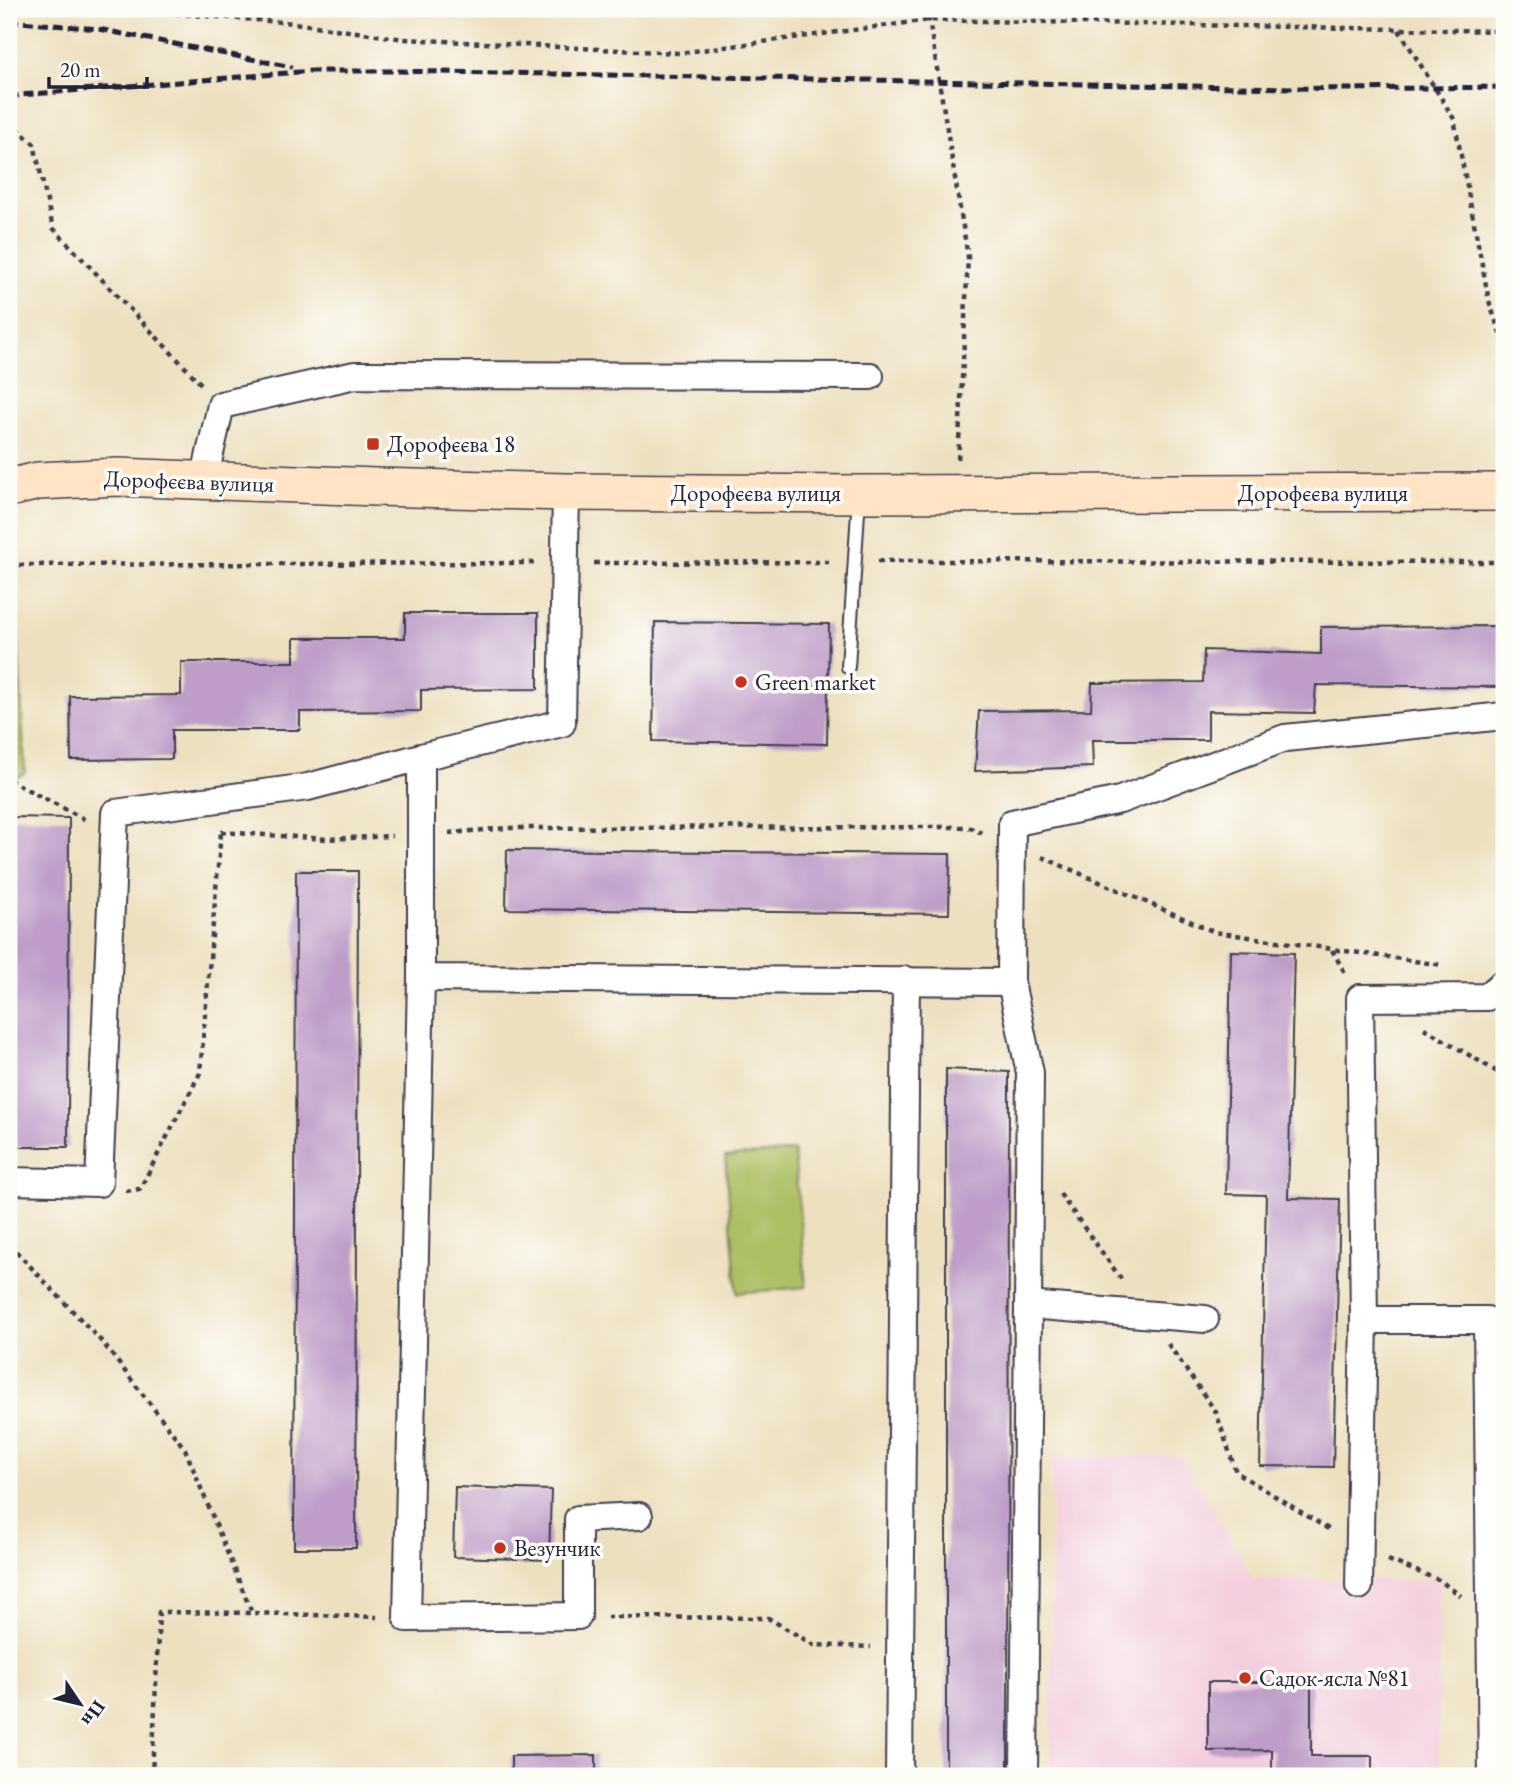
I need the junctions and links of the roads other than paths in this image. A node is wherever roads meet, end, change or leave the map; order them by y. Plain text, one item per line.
1 (870, 376) dead end
2 (204, 480) junction
3 (9, 488) edge
4 (566, 492) junction
5 (1504, 492) edge
6 (859, 494) junction
7 (848, 667) dead end
8 (1504, 716) edge
9 (421, 757) junction
10 (421, 978) junction
11 (906, 980) junction
12 (1012, 982) junction
13 (1504, 982) edge
14 (9, 1181) edge
15 (1028, 1305) junction
16 (1205, 1319) dead end
17 (1364, 1321) junction
18 (639, 1516) dead end
19 (1359, 1586) dead end
20 (899, 1776) edge
21 (1024, 1776) edge
22 (1492, 1776) edge

1 - 2 street
2 - 3 street, Дорофєєва вулиця
2 - 4 street, Дорофєєва вулиця
4 - 6 street, Дорофєєва вулиця
4 - 9 street
5 - 6 street, Дорофєєва вулиця
6 - 7 lane
8 - 12 street
9 - 10 street
9 - 14 street
10 - 11 street
10 - 18 street
11 - 12 street
11 - 20 street
12 - 15 street
13 - 17 street
15 - 16 street
15 - 21 street
17 - 19 street
17 - 22 street

